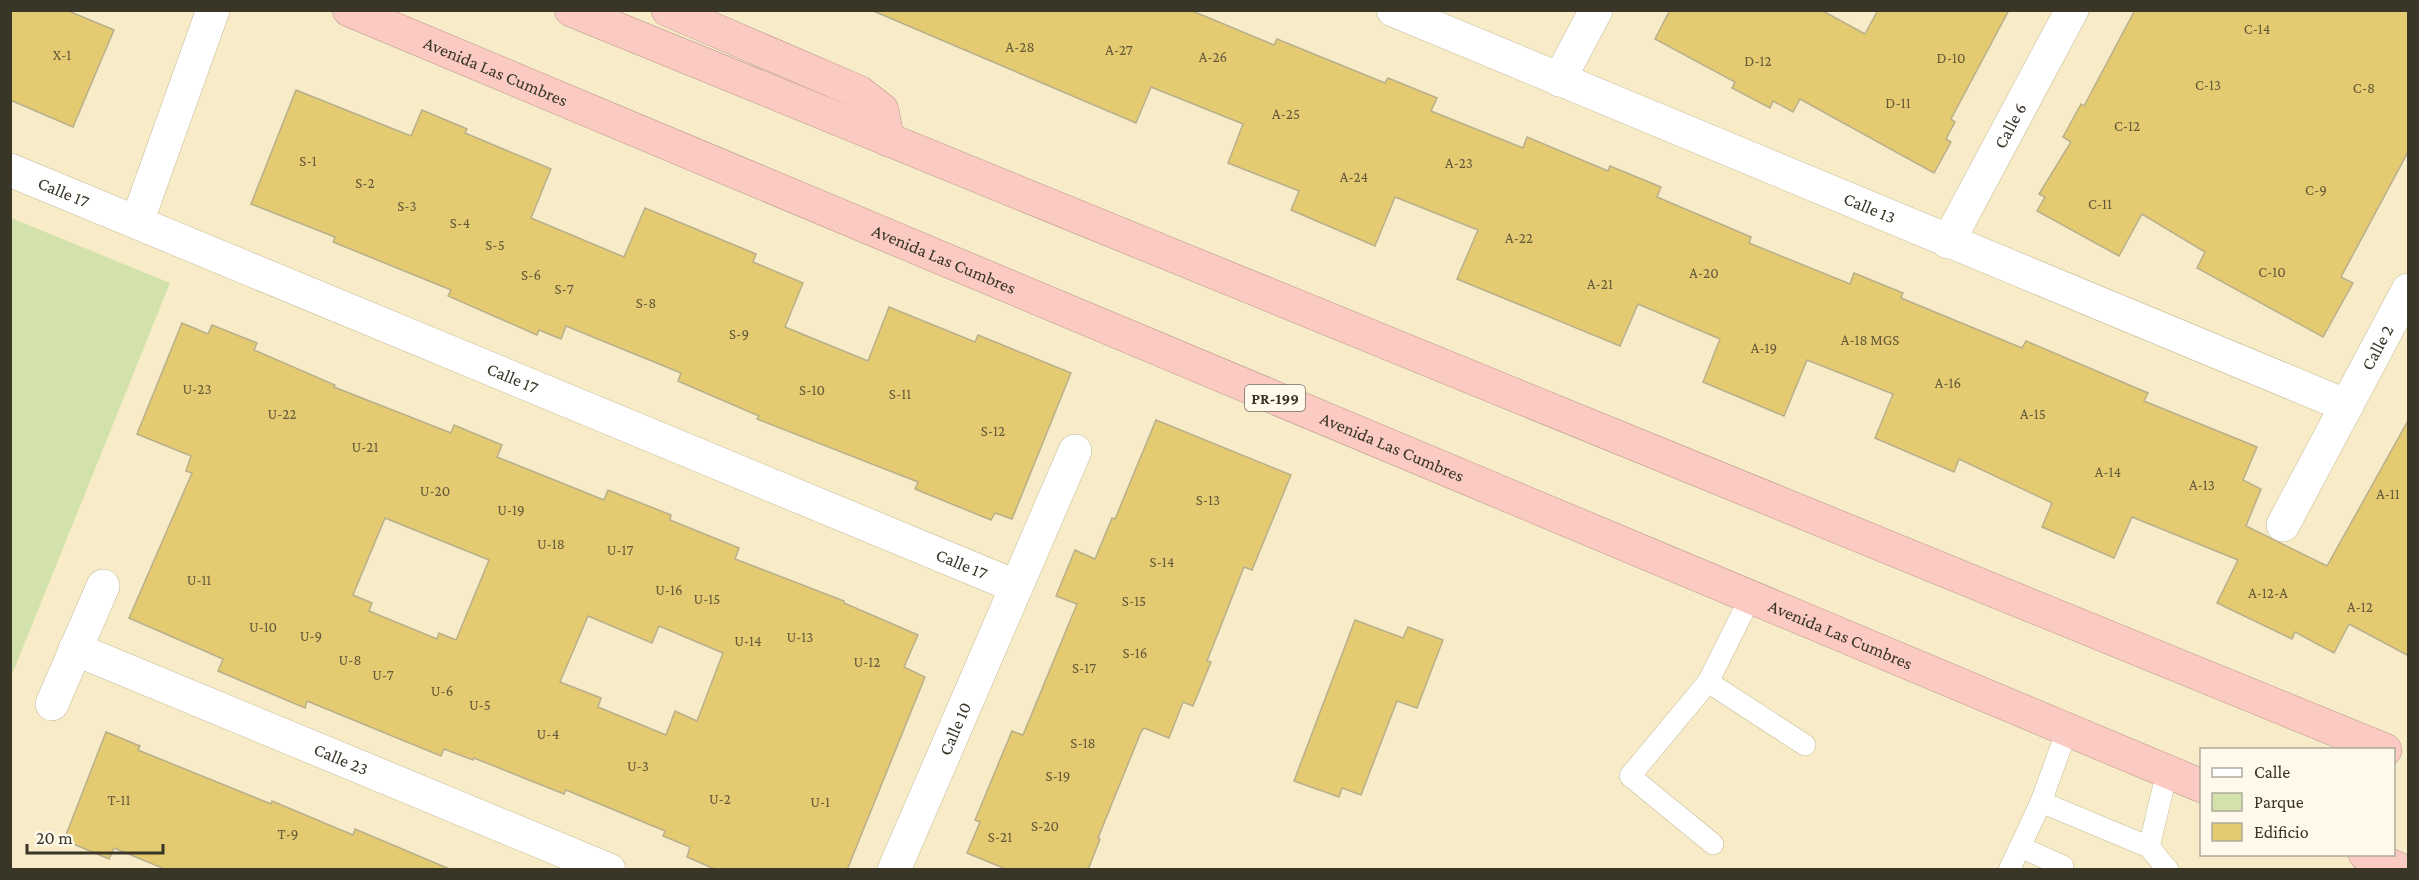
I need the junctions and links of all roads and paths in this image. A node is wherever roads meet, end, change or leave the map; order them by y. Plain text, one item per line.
1 (213, 10) edge
2 (349, 10) edge
3 (571, 10) edge
4 (668, 10) edge
5 (1393, 10) edge
6 (1596, 10) edge
7 (2072, 10) edge
8 (1559, 80) junction
9 (888, 140) junction
10 (10, 170) edge
11 (137, 222) junction
12 (1948, 242) junction
13 (2409, 290) edge
14 (2347, 406) junction
15 (1076, 451) dead end
16 (2283, 525) dead end
17 (103, 586) dead end
18 (1015, 586) junction
19 (1750, 598) junction
20 (75, 649) junction
21 (1708, 682) junction
22 (52, 704) dead end
23 (2067, 730) junction
24 (1804, 745) dead end
25 (2380, 748) edge
26 (2395, 753) edge
27 (2409, 759) edge
28 (2167, 772) junction
29 (2200, 785) edge
30 (2041, 802) junction
31 (1713, 844) dead end
32 (2020, 847) junction
33 (2149, 847) junction
34 (2367, 856) edge
35 (2063, 866) dead end
36 (609, 870) edge
37 (894, 870) edge
38 (2008, 870) edge
39 (2168, 870) edge
40 (2401, 870) edge

1 - 11 street
2 - 19 highway, Avenida Las Cumbres / PR-199
3 - 9 highway
4 - 9 highway
5 - 8 street, Calle 13
6 - 8 street
7 - 12 street, Calle 6
8 - 12 street, Calle 13
9 - 25 highway
10 - 11 street, Calle 17
11 - 18 street, Calle 17
12 - 14 street, Calle 13
13 - 14 street, Calle 2
14 - 16 street, Calle 2
15 - 18 street, Calle 10
17 - 20 street
18 - 37 street, Calle 10
19 - 21 lane
19 - 23 highway, Avenida Las Cumbres / PR-199
20 - 22 street
20 - 36 street, Calle 23
21 - 24 lane
21 - 31 lane
23 - 28 highway, Avenida Las Cumbres / PR-199
23 - 30 lane
26 - 27 highway
28 - 29 highway, Avenida Las Cumbres / PR-199
28 - 33 lane
30 - 32 lane
30 - 33 lane
32 - 35 lane
32 - 38 lane
33 - 39 lane
34 - 40 highway

